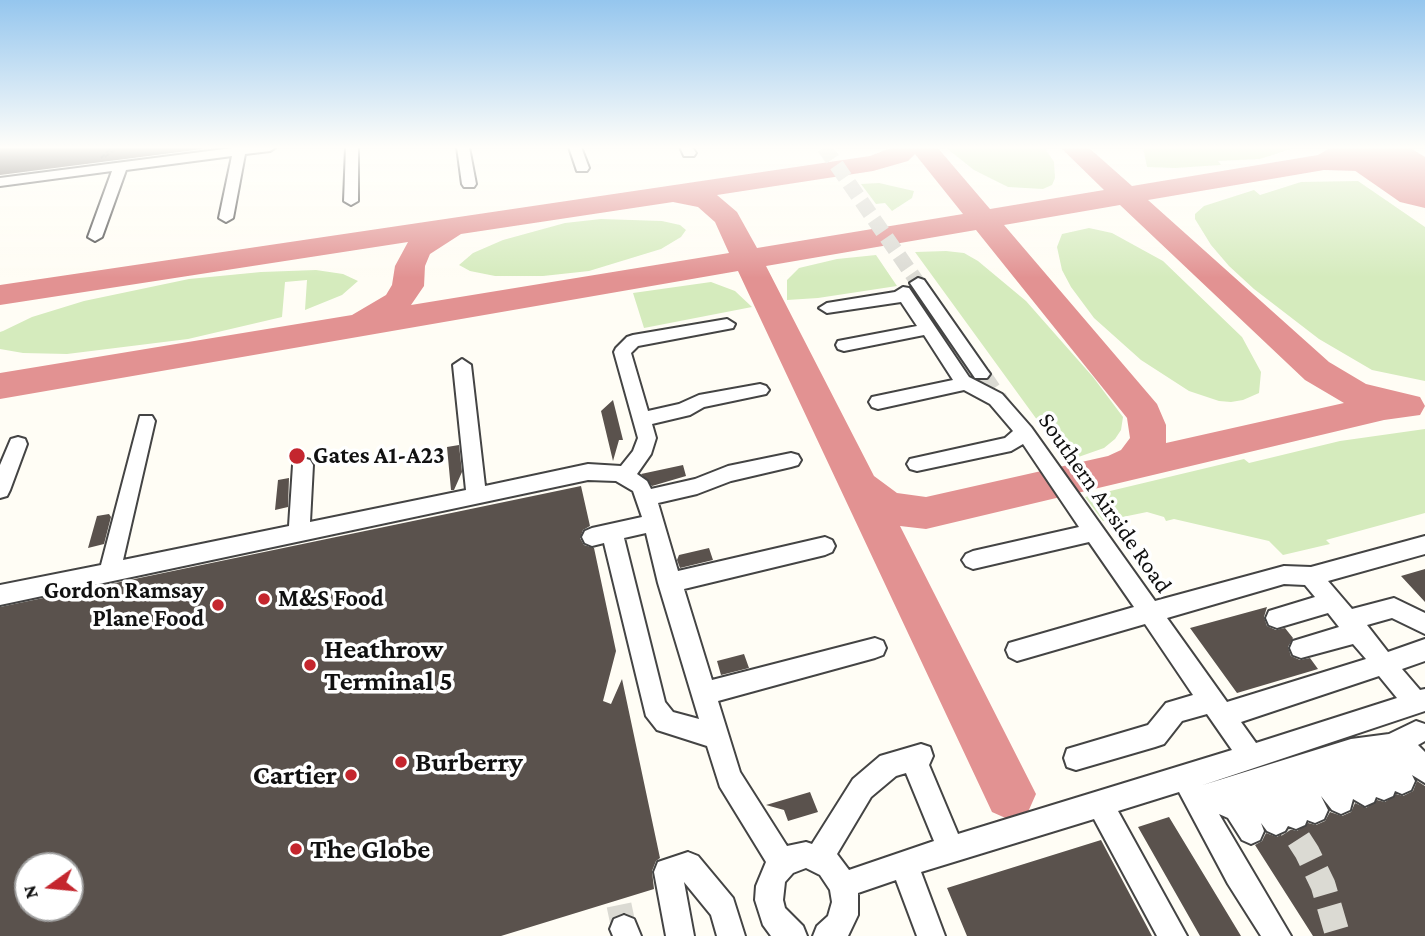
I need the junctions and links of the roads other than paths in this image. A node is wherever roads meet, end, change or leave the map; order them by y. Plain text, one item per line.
1 (112, 191) edge
2 (231, 191) edge
3 (351, 191) edge
4 (351, 201) dead end
5 (226, 218) dead end
6 (95, 237) dead end
7 (909, 290) junction
8 (827, 308) dead end
9 (727, 324) dead end
10 (928, 329) junction
11 (844, 345) dead end
12 (462, 365) dead end
13 (974, 379) junction
14 (760, 390) dead end
15 (878, 402) dead end
16 (642, 419) junction
17 (146, 421) dead end
18 (1024, 432) junction
19 (18, 444) dead end
20 (791, 460) dead end
21 (303, 464) dead end
22 (917, 464) dead end
23 (624, 475) junction
24 (0, 490) edge
25 (476, 495) junction
26 (646, 498) junction
27 (653, 523) junction
28 (299, 532) junction
29 (1094, 532) junction
30 (1425, 545) edge
31 (825, 546) dead end
32 (973, 560) dead end
33 (110, 572) junction
34 (1311, 576) junction
35 (669, 583) junction
36 (0, 595) edge
37 (1333, 602) junction
38 (1152, 613) junction
39 (1277, 618) dead end
40 (1425, 624) edge
41 (1353, 626) junction
42 (875, 648) dead end
43 (1301, 648) dead end
44 (1017, 650) dead end
45 (1425, 650) edge
46 (1385, 663) junction
47 (705, 693) junction
48 (1413, 704) edge
49 (1218, 708) junction
50 (716, 736) junction
51 (1421, 738) edge
52 (1391, 746) junction
53 (1335, 756) junction
54 (1251, 757) junction
55 (1076, 758) dead end
56 (1425, 770) edge
57 (1234, 785) junction
58 (1373, 790) junction
59 (1100, 804) junction
60 (1251, 831) dead end
61 (951, 849) junction
62 (819, 858) junction
63 (783, 863) junction
64 (904, 864) junction
65 (843, 886) junction
66 (680, 936) edge
67 (731, 936) edge
68 (793, 936) edge
69 (827, 936) edge
70 (931, 936) edge
71 (1173, 936) edge
72 (1277, 936) edge

1 - 6 street
2 - 5 street
3 - 4 street
7 - 8 street
7 - 10 street, Southern Airside Road
7 - 13 street, Southern Airside Road
9 - 16 street
10 - 11 lane
10 - 13 street, Southern Airside Road
12 - 25 street
13 - 15 street
13 - 18 street, Southern Airside Road
14 - 16 street
16 - 23 street
17 - 33 street
18 - 22 street
18 - 29 street, Southern Airside Road
19 - 24 street
20 - 26 street
21 - 28 street
23 - 25 street
23 - 26 street
25 - 28 street
26 - 27 street
27 - 35 street
27 - 50 street
28 - 33 street
29 - 32 street
29 - 38 street, Southern Airside Road
30 - 34 street
31 - 35 street
33 - 36 street
34 - 37 street
34 - 38 street
35 - 47 street
37 - 39 street
37 - 41 street
38 - 44 street
38 - 49 street, Southern Airside Road
40 - 41 street
41 - 43 street
41 - 46 street
42 - 47 street
45 - 46 street
46 - 48 street
46 - 49 street
47 - 50 street
48 - 51 street
48 - 54 street
49 - 54 street, Southern Airside Road
49 - 55 street
50 - 63 street
51 - 52 street
52 - 53 street
52 - 56 street
53 - 57 street
53 - 58 street
53 - 58 street
54 - 57 street
57 - 57 street
57 - 58 street
57 - 59 street
57 - 60 street
57 - 72 street
59 - 61 street
59 - 71 street
61 - 62 street
61 - 64 street
62 - 63 street
62 - 65 street
63 - 68 street
64 - 65 street
64 - 70 street
65 - 69 street
66 - 67 street

